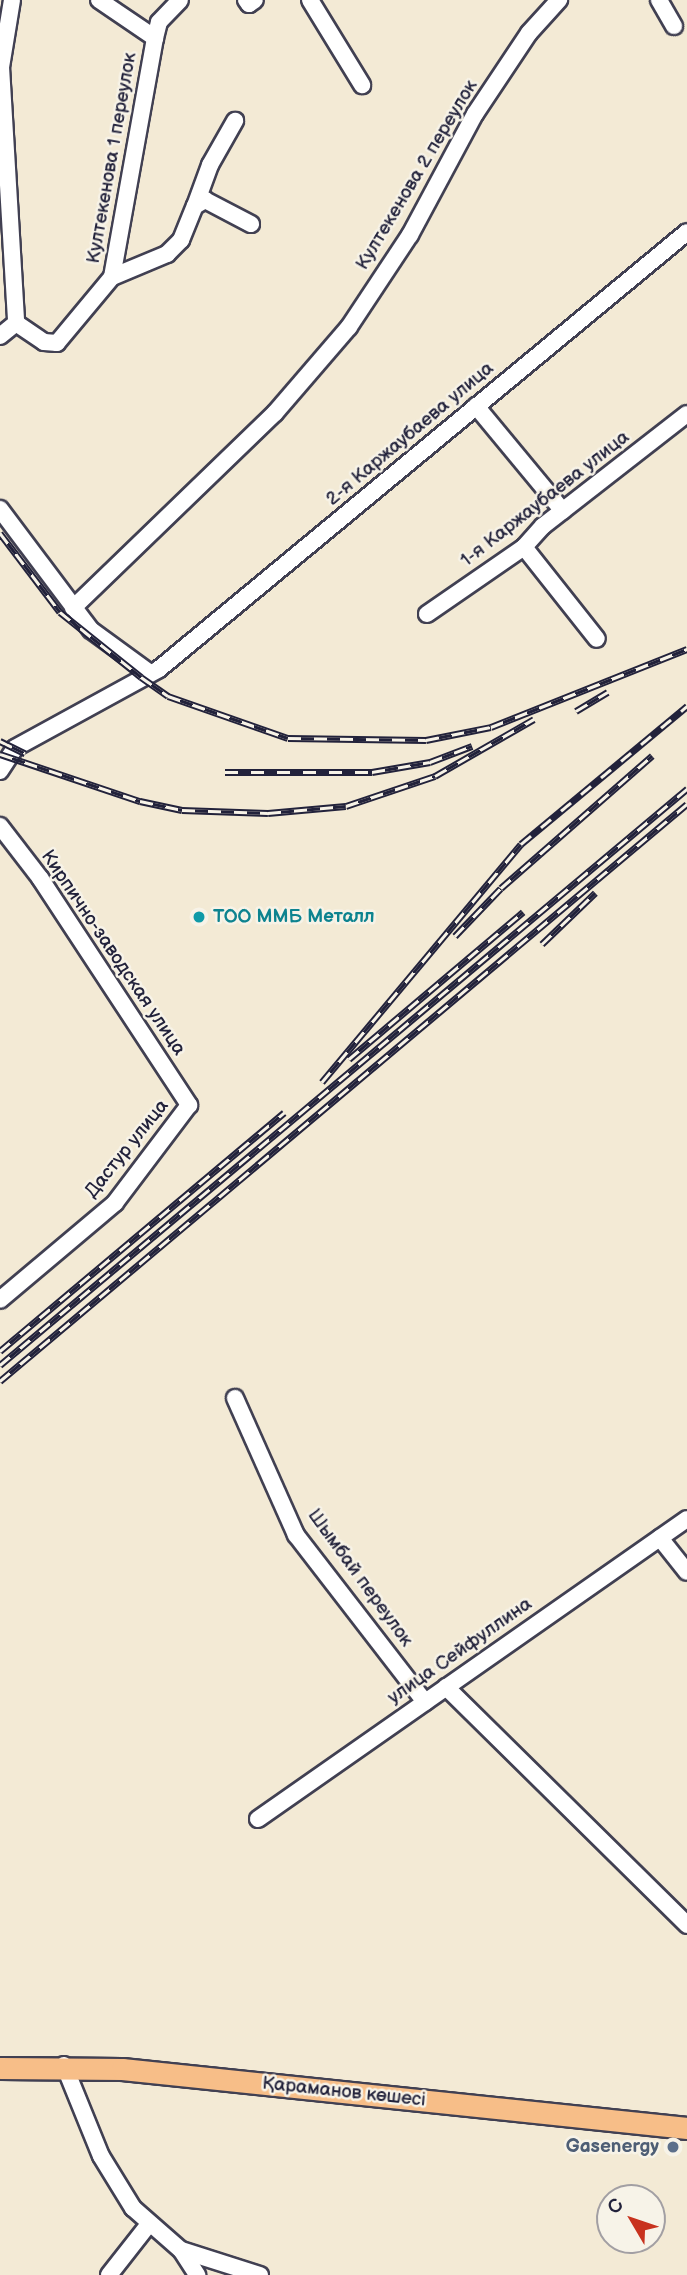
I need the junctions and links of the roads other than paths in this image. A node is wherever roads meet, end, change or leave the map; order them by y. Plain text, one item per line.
1 (12, 0) edge
2 (99, 0) edge
3 (180, 0) edge
4 (310, 0) edge
5 (559, 0) edge
6 (659, 0) edge
7 (674, 26) dead end
8 (155, 38) junction
9 (362, 85) dead end
10 (235, 121) dead end
11 (195, 206) junction
12 (251, 224) dead end
13 (687, 232) edge
14 (112, 277) junction
15 (16, 323) junction
16 (0, 336) edge
17 (476, 406) junction
18 (687, 414) edge
19 (0, 509) edge
20 (563, 511) junction
21 (524, 547) junction
22 (73, 608) junction
23 (427, 614) dead end
24 (597, 639) dead end
25 (154, 671) junction
26 (0, 771) edge
27 (0, 826) edge
28 (189, 1105) joint
29 (0, 1300) edge
30 (235, 1398) dead end
31 (687, 1519) edge
32 (660, 1538) junction
33 (687, 1572) edge
34 (446, 1687) junction
35 (425, 1702) junction
36 (258, 1819) dead end
37 (687, 1925) edge
38 (64, 2065) junction
39 (0, 2068) edge
40 (687, 2128) edge
41 (149, 2224) junction
42 (181, 2250) junction
43 (109, 2275) edge
44 (197, 2275) edge
45 (260, 2275) edge

1 - 15 street
2 - 8 street
3 - 8 street, Култекенова 1 переулок
4 - 9 street
5 - 22 street, Култекенова 2 переулок
6 - 7 street
8 - 14 street, Култекенова 1 переулок
10 - 11 street
11 - 12 street
11 - 14 street
13 - 17 street, 2-я Каржаубаева улица
14 - 15 street, Култекенова 1 переулок
15 - 16 street
17 - 20 street
17 - 25 street, 2-я Каржаубаева улица
18 - 20 street, 1-я Каржаубаева улица
19 - 22 street
20 - 21 street, 1-я Каржаубаева улица
21 - 23 street, 1-я Каржаубаева улица
21 - 24 street
22 - 25 street
25 - 26 street, 2-я Каржаубаева улица
27 - 28 street, Кирпично-заводская улица
28 - 29 street, Дастур улица
30 - 35 street, Шымбай переулок
31 - 32 street, улица Сейфуллина
32 - 33 street
32 - 34 street, улица Сейфуллина
34 - 35 street, улица Сейфуллина
34 - 37 street
35 - 36 street, улица Сейфуллина
38 - 39 main road, Қараманов көшесі
38 - 40 main road, Қараманов көшесі
38 - 41 street
41 - 42 street
41 - 43 street
42 - 44 street
42 - 45 street

